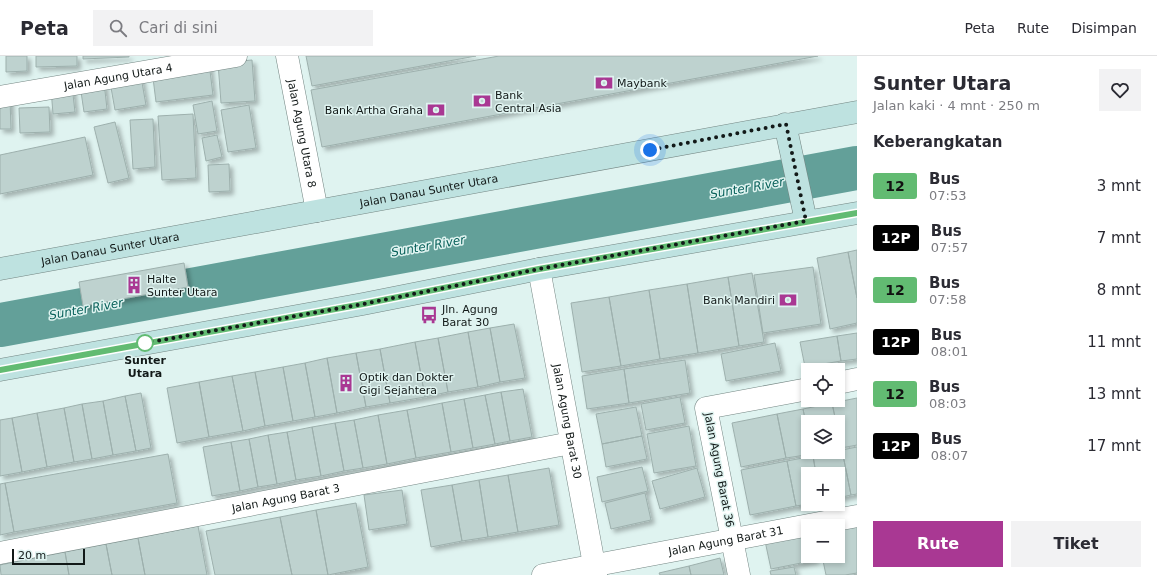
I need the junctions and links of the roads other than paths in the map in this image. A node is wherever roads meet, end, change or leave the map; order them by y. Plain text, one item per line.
1 (236, 56) edge
2 (287, 56) edge
3 (0, 97) edge
4 (857, 112) edge
5 (788, 135) junction
6 (317, 211) junction
7 (857, 213) edge
8 (804, 214) junction
9 (0, 268) edge
10 (539, 269) junction
11 (0, 370) edge
12 (857, 379) edge
13 (845, 382) edge
14 (801, 390) edge
15 (571, 443) junction
16 (857, 516) edge
17 (732, 540) junction
18 (0, 553) edge
19 (595, 570) edge
20 (543, 575) edge
21 (739, 575) edge

1 - 3 street, Jalan Agung Utara 4
2 - 6 street, Jalan Agung Utara 8
4 - 5 main road, Jalan Danau Sunter Utara
5 - 6 main road, Jalan Danau Sunter Utara
5 - 8 main road
6 - 9 main road, Jalan Danau Sunter Utara
7 - 8 main road
8 - 10 main road
10 - 11 main road
10 - 15 street, Jalan Agung Barat 30
12 - 13 street
14 - 17 street, Jalan Agung Barat 36
15 - 18 street, Jalan Agung Barat 3
15 - 19 street, Jalan Agung Barat 30
16 - 17 street, Jalan Agung Barat 31
17 - 19 street, Jalan Agung Barat 31
17 - 21 street
19 - 20 street, Jalan Agung Barat 31

